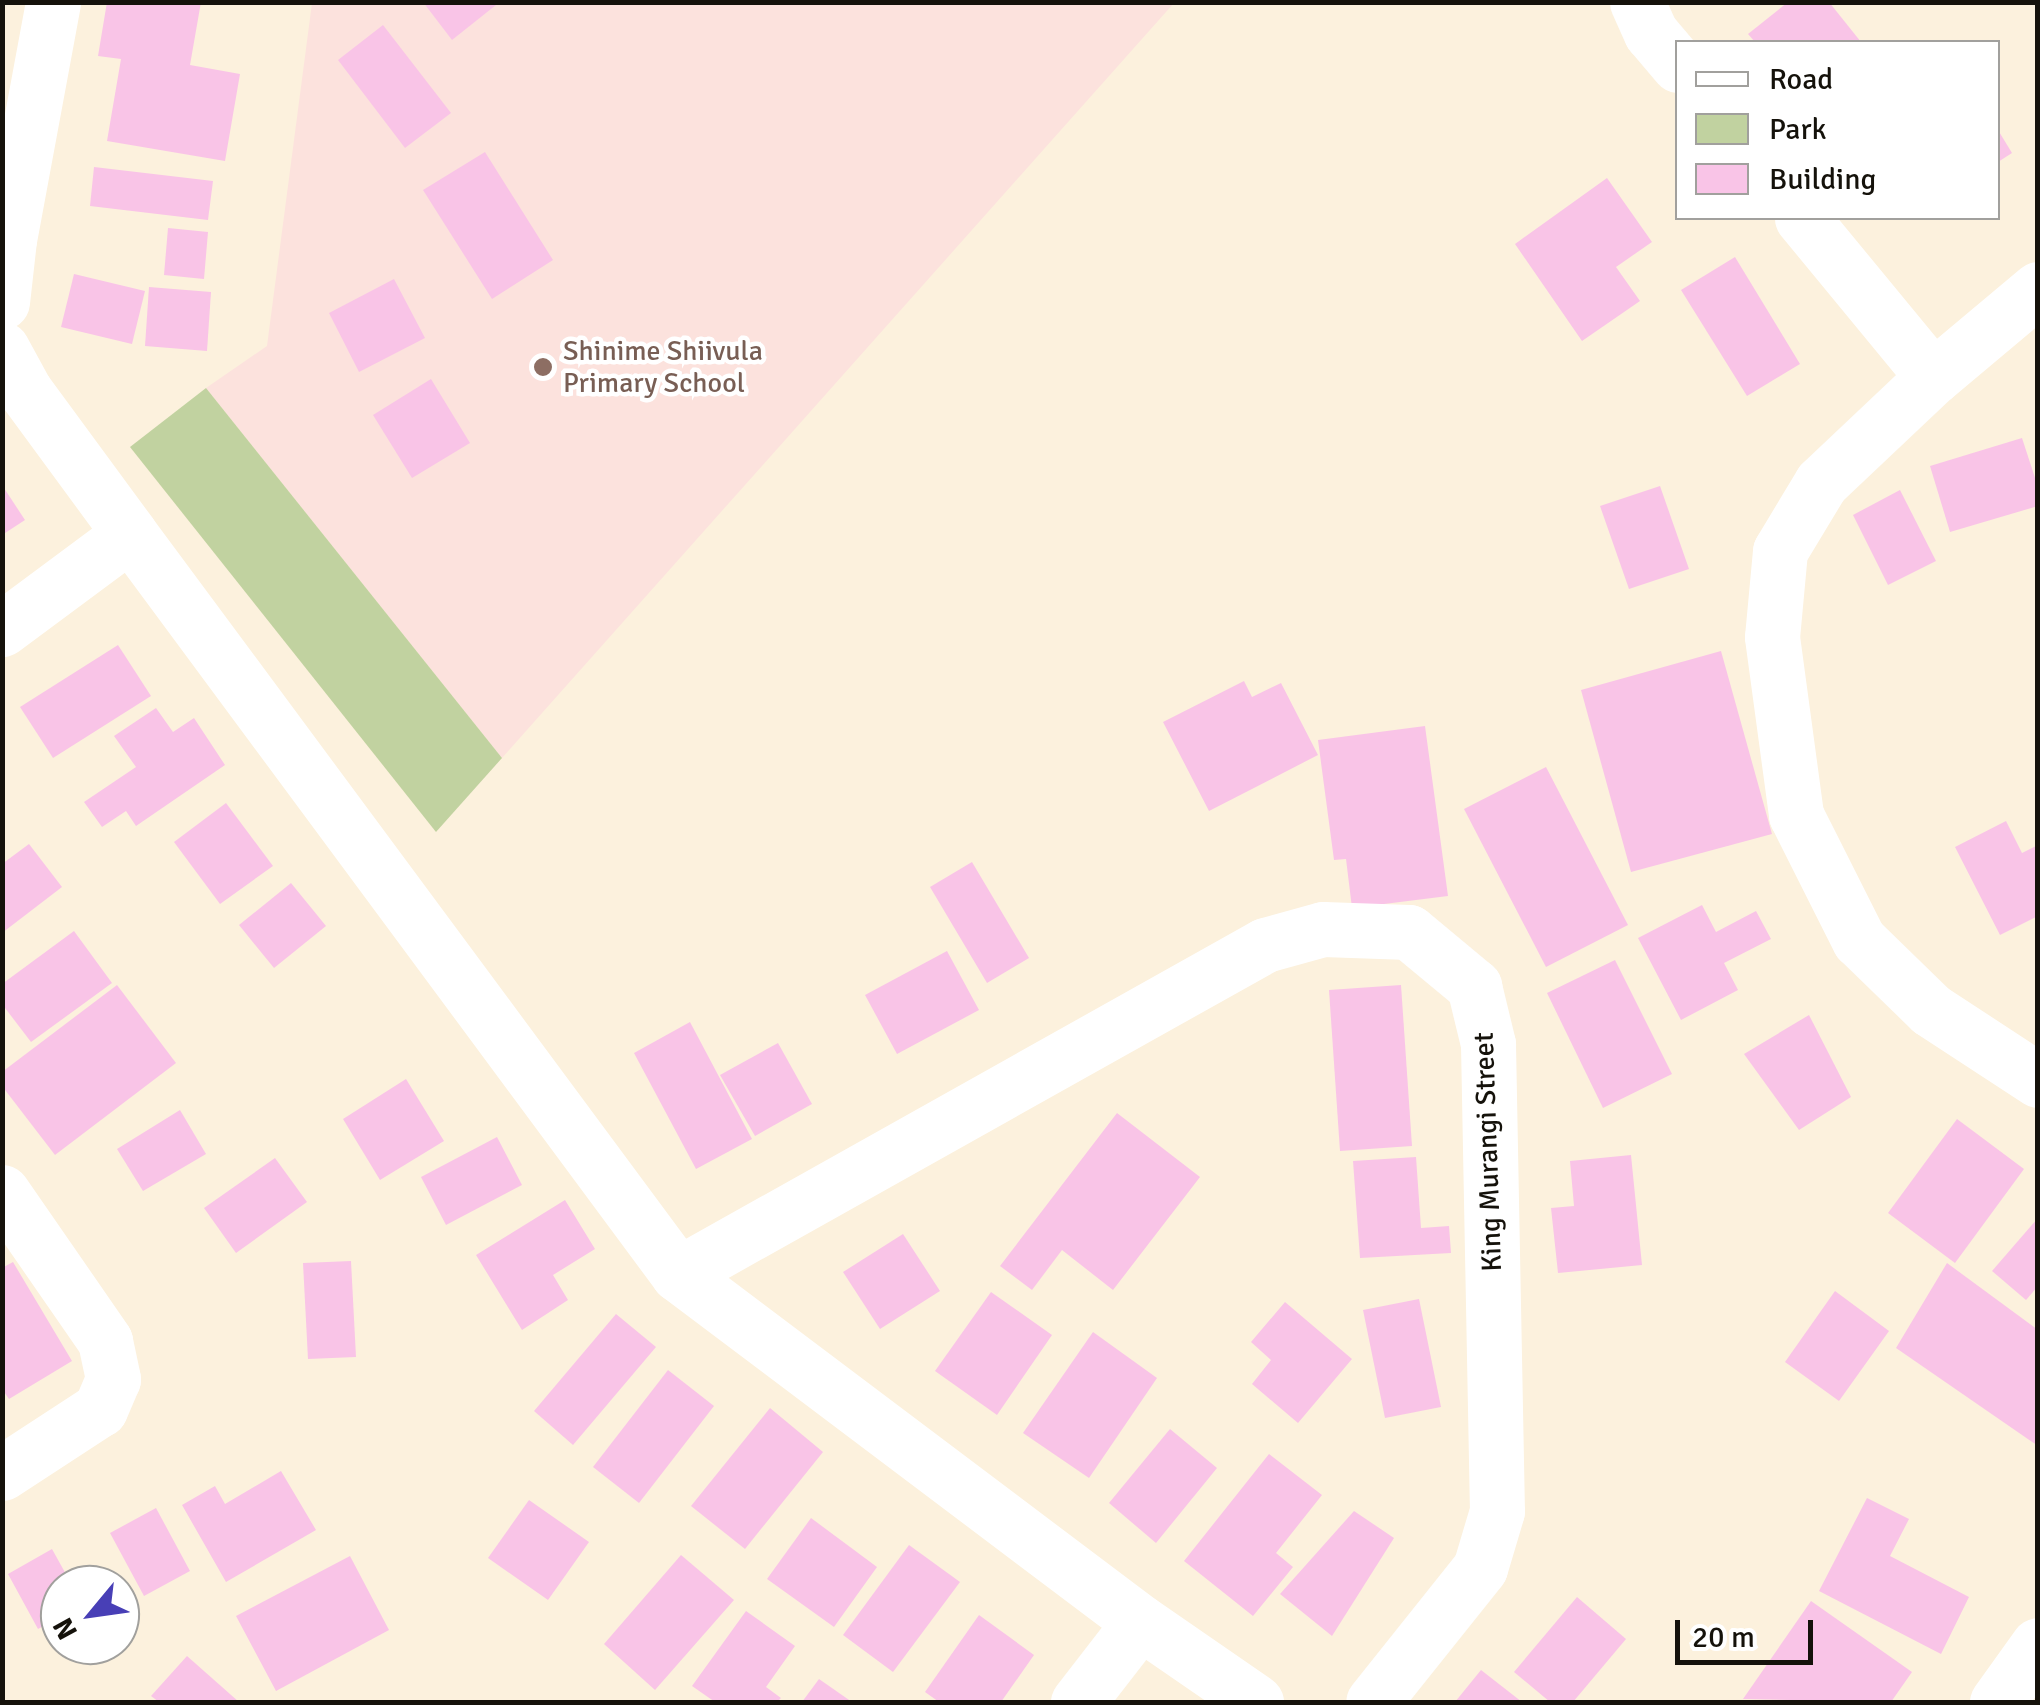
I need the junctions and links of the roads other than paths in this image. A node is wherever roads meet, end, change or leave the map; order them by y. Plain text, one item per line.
1 (54, 2) edge
2 (1637, 2) edge
3 (1675, 61) edge
4 (1804, 220) edge
5 (2038, 289) edge
6 (2, 302) edge
7 (2, 349) edge
8 (1933, 377) junction
9 (130, 534) junction
10 (2, 629) edge
11 (2038, 1080) edge
12 (2, 1192) edge
13 (678, 1274) junction
14 (2, 1474) edge
15 (1140, 1622) junction
16 (2038, 1645) edge
17 (1078, 1702) edge
18 (1256, 1702) edge
19 (1373, 1702) edge
20 (1997, 1702) edge

1 - 6 street
2 - 3 street
4 - 8 street
5 - 8 street
7 - 9 street
8 - 11 street
9 - 10 street
9 - 13 street
12 - 14 street
13 - 15 street
13 - 19 street, King Murangi Street
15 - 17 street
15 - 18 street
16 - 20 street

